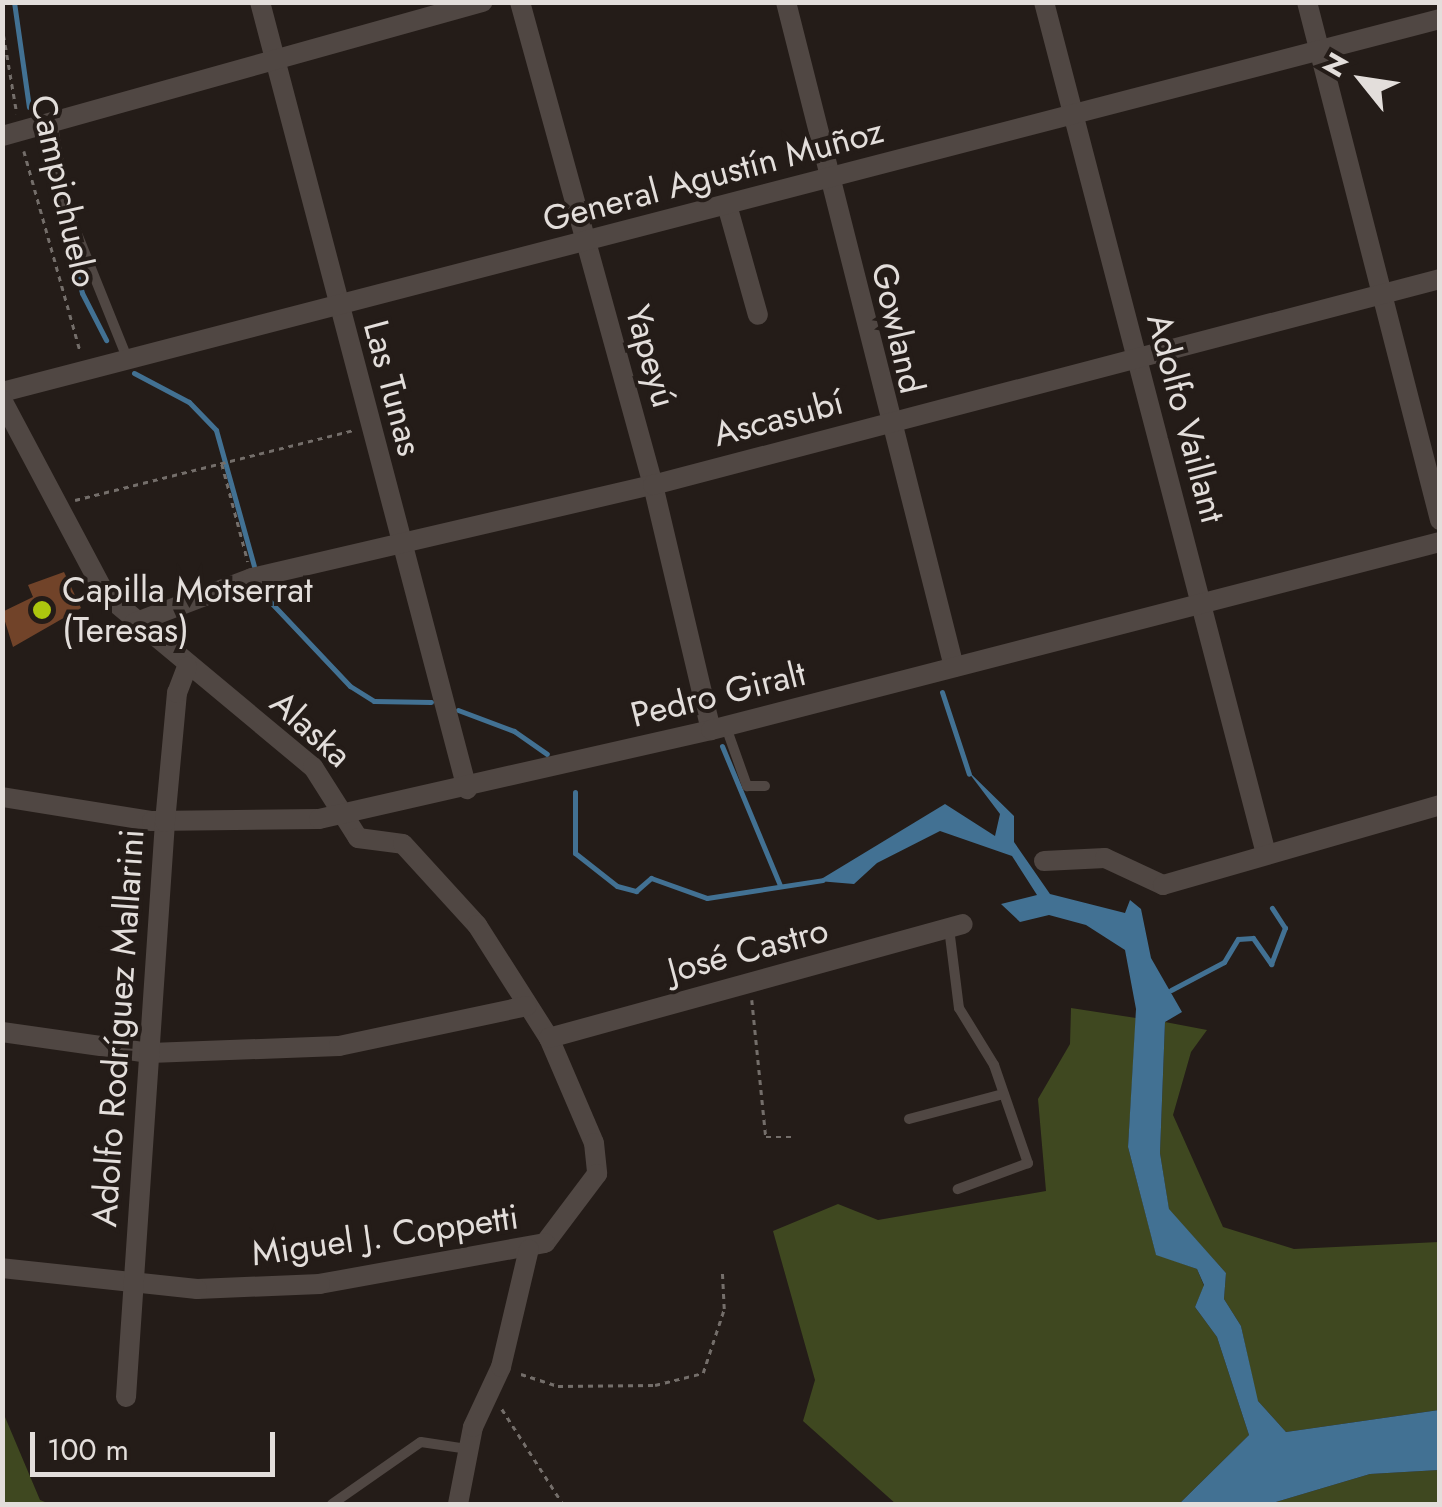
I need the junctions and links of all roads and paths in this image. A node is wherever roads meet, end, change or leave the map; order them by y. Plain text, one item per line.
1 (260, 2) edge
2 (483, 2) edge
3 (520, 2) edge
4 (786, 2) edge
5 (1044, 2) edge
6 (1307, 2) edge
7 (1440, 20) edge
8 (2, 25) edge
9 (1319, 50) junction
10 (274, 56) junction
11 (1076, 114) junction
12 (52, 119) junction
13 (11, 132) edge
14 (829, 178) junction
15 (727, 205) junction
16 (586, 243) junction
17 (1440, 279) edge
18 (1383, 291) junction
19 (337, 302) junction
20 (758, 314) dead end
21 (126, 356) junction
22 (1136, 359) junction
23 (85, 366) junction
24 (2, 392) edge
25 (2, 400) edge
26 (888, 423) junction
27 (370, 426) junction
28 (222, 464) junction
29 (653, 485) junction
30 (60, 503) junction
31 (1440, 520) edge
32 (1440, 542) edge
33 (402, 546) junction
34 (252, 578) junction
35 (1201, 604) junction
36 (134, 622) junction
37 (187, 666) junction
38 (954, 667) junction
39 (718, 728) junction
40 (765, 786) dead end
41 (466, 789) junction
42 (2, 797) edge
43 (1440, 805) edge
44 (344, 814) junction
45 (164, 822) junction
46 (1265, 850) junction
47 (1044, 861) dead end
48 (956, 926) joint
49 (750, 983) junction
50 (527, 1006) junction
51 (2, 1032) edge
52 (549, 1038) junction
53 (150, 1054) junction
54 (1003, 1094) junction
55 (910, 1119) dead end
56 (792, 1137) dead end
57 (958, 1189) dead end
58 (581, 1204) joint
59 (529, 1249) junction
60 (2, 1268) edge
61 (722, 1270) dead end
62 (134, 1284) junction
63 (500, 1367) junction
64 (490, 1389) junction
65 (126, 1397) dead end
66 (469, 1449) junction
67 (332, 1504) edge
68 (458, 1504) edge
69 (563, 1504) edge

1 - 10 street, Las Tunas
2 - 10 street
3 - 16 street, Yapeyú
4 - 14 street, Gowland
5 - 11 street, Adolfo Vaillant
6 - 9 street
7 - 9 street, General Agustín Muñoz
8 - 13 path, Campichuelo
9 - 11 street, General Agustín Muñoz
9 - 18 street
10 - 12 street
10 - 19 street, Las Tunas
11 - 14 street, General Agustín Muñoz
11 - 22 street, Adolfo Vaillant
12 - 13 street
12 - 21 lane
13 - 23 path, Campichuelo
14 - 15 street, General Agustín Muñoz
14 - 26 street, Gowland
15 - 16 street, General Agustín Muñoz
15 - 20 street
16 - 19 street, General Agustín Muñoz
16 - 29 street, Yapeyú
17 - 18 street, Ascasubí
18 - 22 street, Ascasubí
18 - 31 street
19 - 21 street, General Agustín Muñoz
19 - 27 street, Las Tunas
21 - 23 street, General Agustín Muñoz
22 - 26 street, Ascasubí
22 - 35 street, Adolfo Vaillant
23 - 24 street, General Agustín Muñoz
25 - 30 street, Alaska
26 - 29 street, Ascasubí
26 - 38 street, Gowland
27 - 28 path
27 - 33 street, Las Tunas
28 - 30 path
28 - 34 path
29 - 33 street, Ascasubí
29 - 39 street, Yapeyú
30 - 36 street, Alaska
32 - 35 street, Pedro Giralt
33 - 34 street, Ascasubí
33 - 41 street, Las Tunas
34 - 36 street, Ascasubí
35 - 38 street, Pedro Giralt
35 - 46 street, Adolfo Vaillant
36 - 37 street, Alaska
37 - 44 street, Alaska
37 - 45 street, Adolfo Rodríguez Mallarini
38 - 39 street, Pedro Giralt
39 - 40 lane
39 - 41 street, Pedro Giralt
41 - 44 street, Pedro Giralt
42 - 45 street, Pedro Giralt
43 - 46 street
44 - 45 street, Pedro Giralt
44 - 50 street, Alaska
45 - 53 street, Adolfo Rodríguez Mallarini
46 - 47 street
48 - 49 street, José Castro
48 - 54 lane
49 - 52 street, José Castro
49 - 56 path
50 - 52 street, Alaska
50 - 53 street
51 - 53 street
52 - 58 street, Alaska
53 - 62 street, Adolfo Rodríguez Mallarini
54 - 55 lane
54 - 57 lane
58 - 59 street, Miguel J. Coppetti
59 - 62 street, Miguel J. Coppetti
59 - 63 street
60 - 62 street, Miguel J. Coppetti
61 - 63 path
62 - 65 street, Adolfo Rodríguez Mallarini
63 - 64 street
64 - 66 street
64 - 69 path
66 - 67 lane
66 - 68 street

